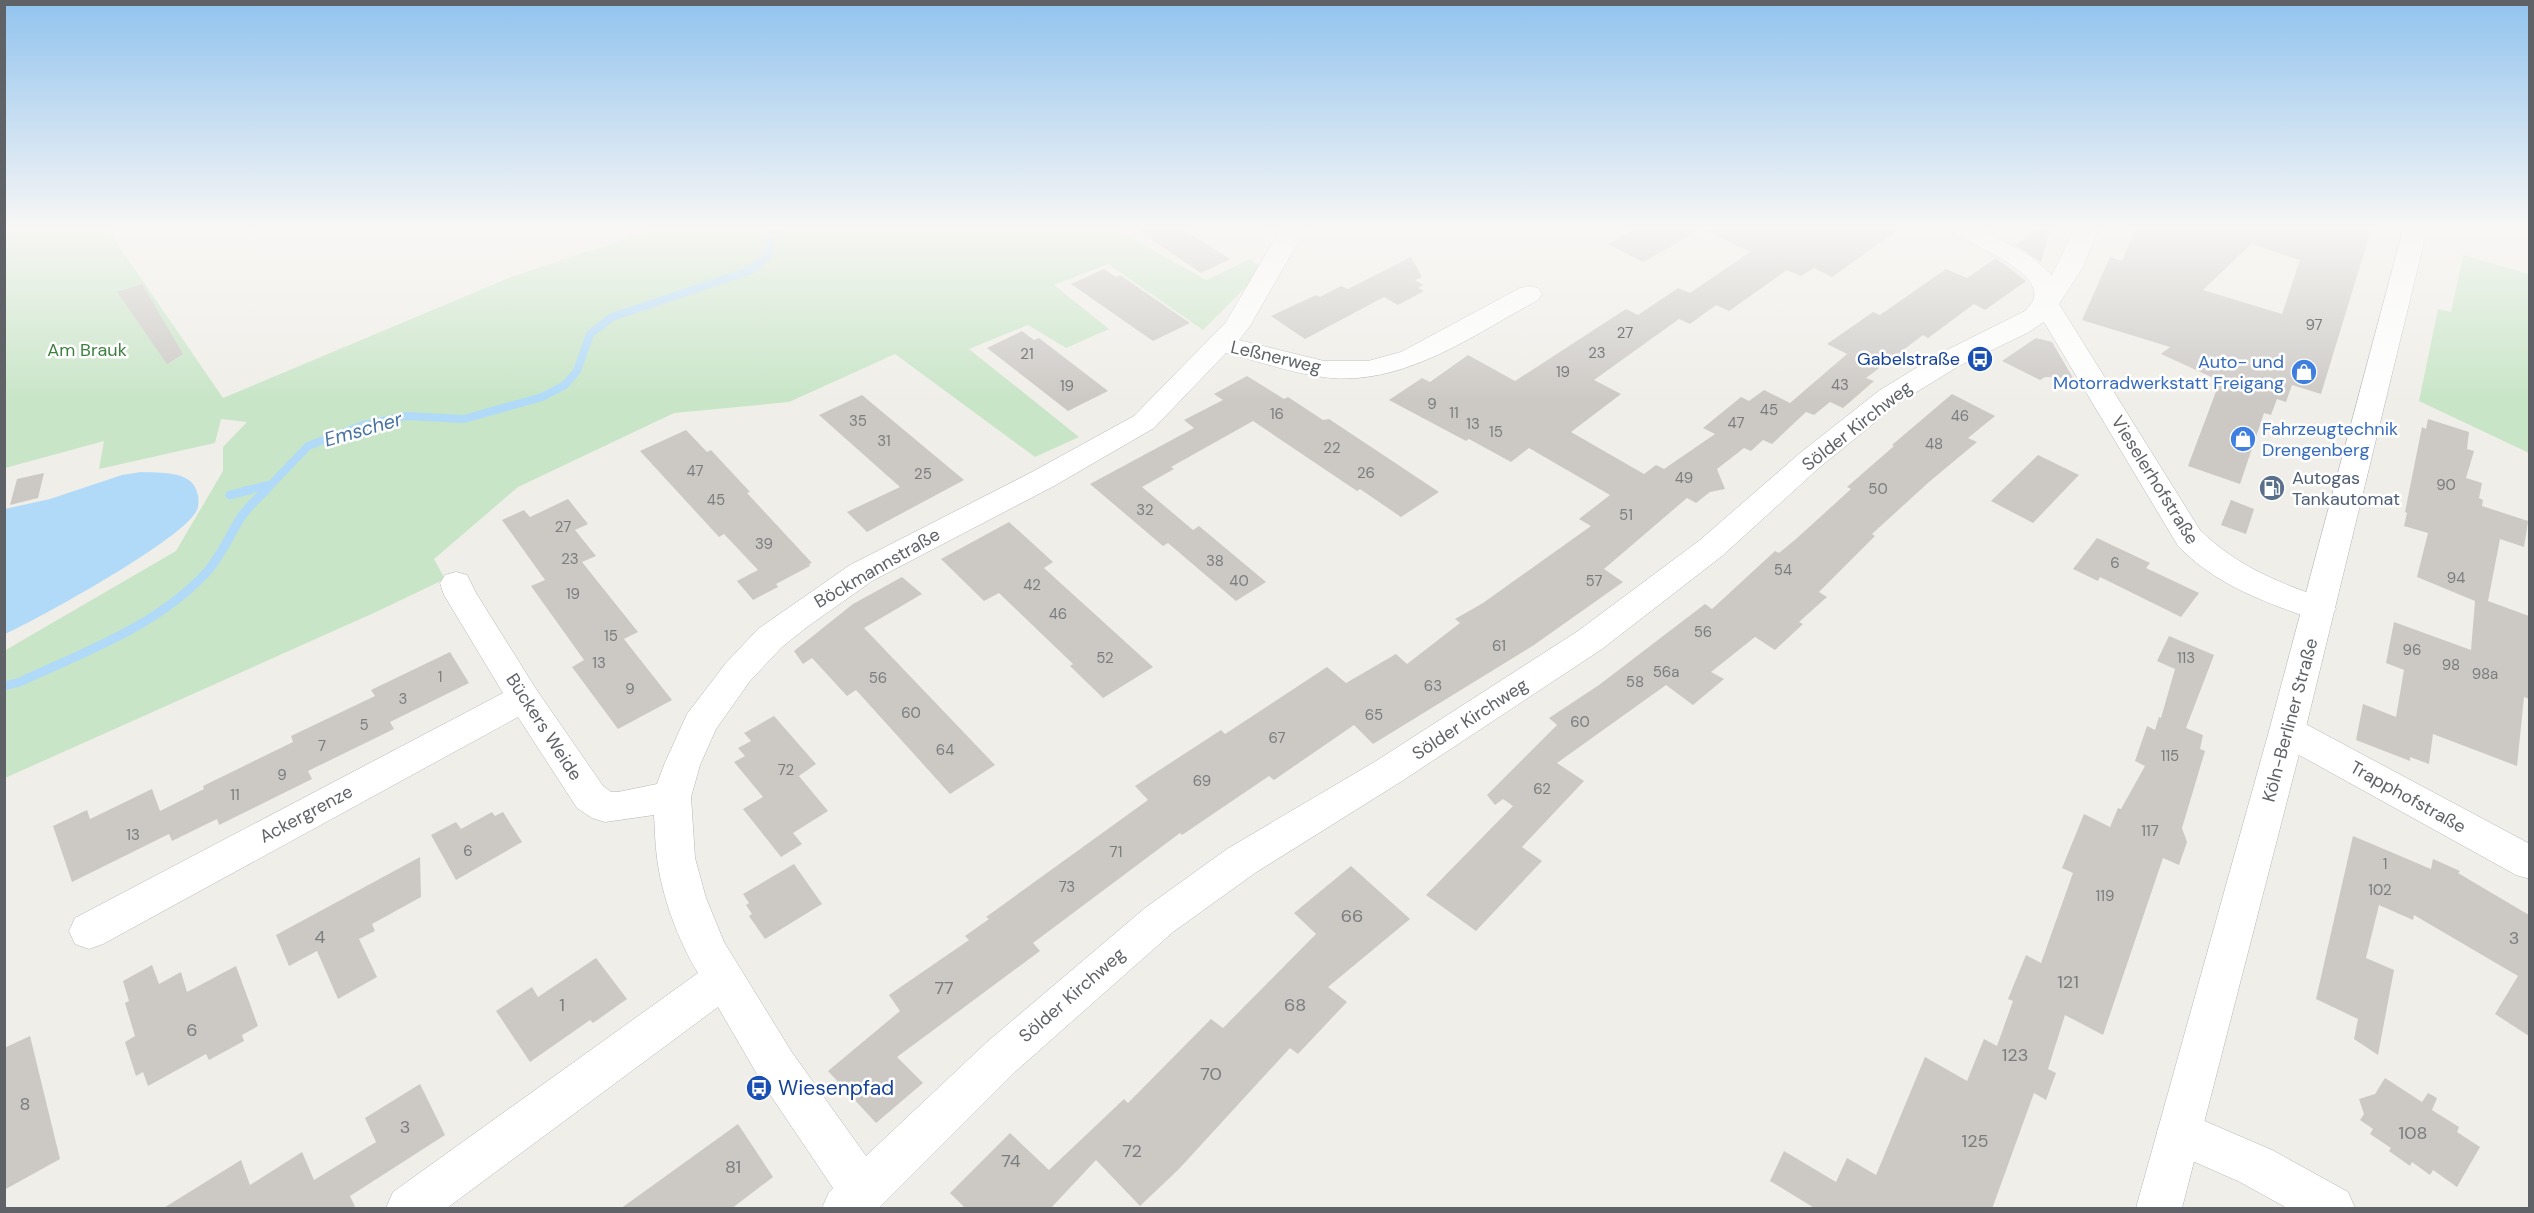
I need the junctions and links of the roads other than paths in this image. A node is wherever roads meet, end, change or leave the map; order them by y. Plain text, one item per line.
1 (1260, 287) edge
2 (2045, 287) edge
3 (2057, 287) edge
4 (2401, 287) edge
5 (1529, 294) dead end
6 (2046, 304) junction
7 (1222, 344) junction
8 (456, 583) dead end
9 (2319, 609) junction
10 (524, 698) junction
11 (2287, 731) junction
12 (672, 797) junction
13 (2529, 863) edge
14 (89, 931) dead end
15 (722, 980) junction
16 (2179, 1132) junction
17 (854, 1200) edge
18 (409, 1209) edge
19 (2159, 1209) edge
20 (2332, 1209) edge

1 - 7 street, Böckmannstraße
2 - 6 street, Vieselerhofstraße
3 - 6 street, Sölder Kirchweg
4 - 9 street, Köln-Berliner Straße
5 - 7 street, Leßnerweg
6 - 9 street, Vieselerhofstraße
6 - 17 street, Sölder Kirchweg
7 - 12 street, Böckmannstraße
8 - 10 street, Bückers Weide
9 - 11 street, Köln-Berliner Straße
10 - 12 street, Bückers Weide
10 - 14 street, Ackergrenze
11 - 13 street, Trapphofstraße
11 - 16 street, Köln-Berliner Straße
12 - 15 street, Böckmannstraße
15 - 17 street, Böckmannstraße
15 - 18 street
16 - 19 street, Köln-Berliner Straße
16 - 20 street

